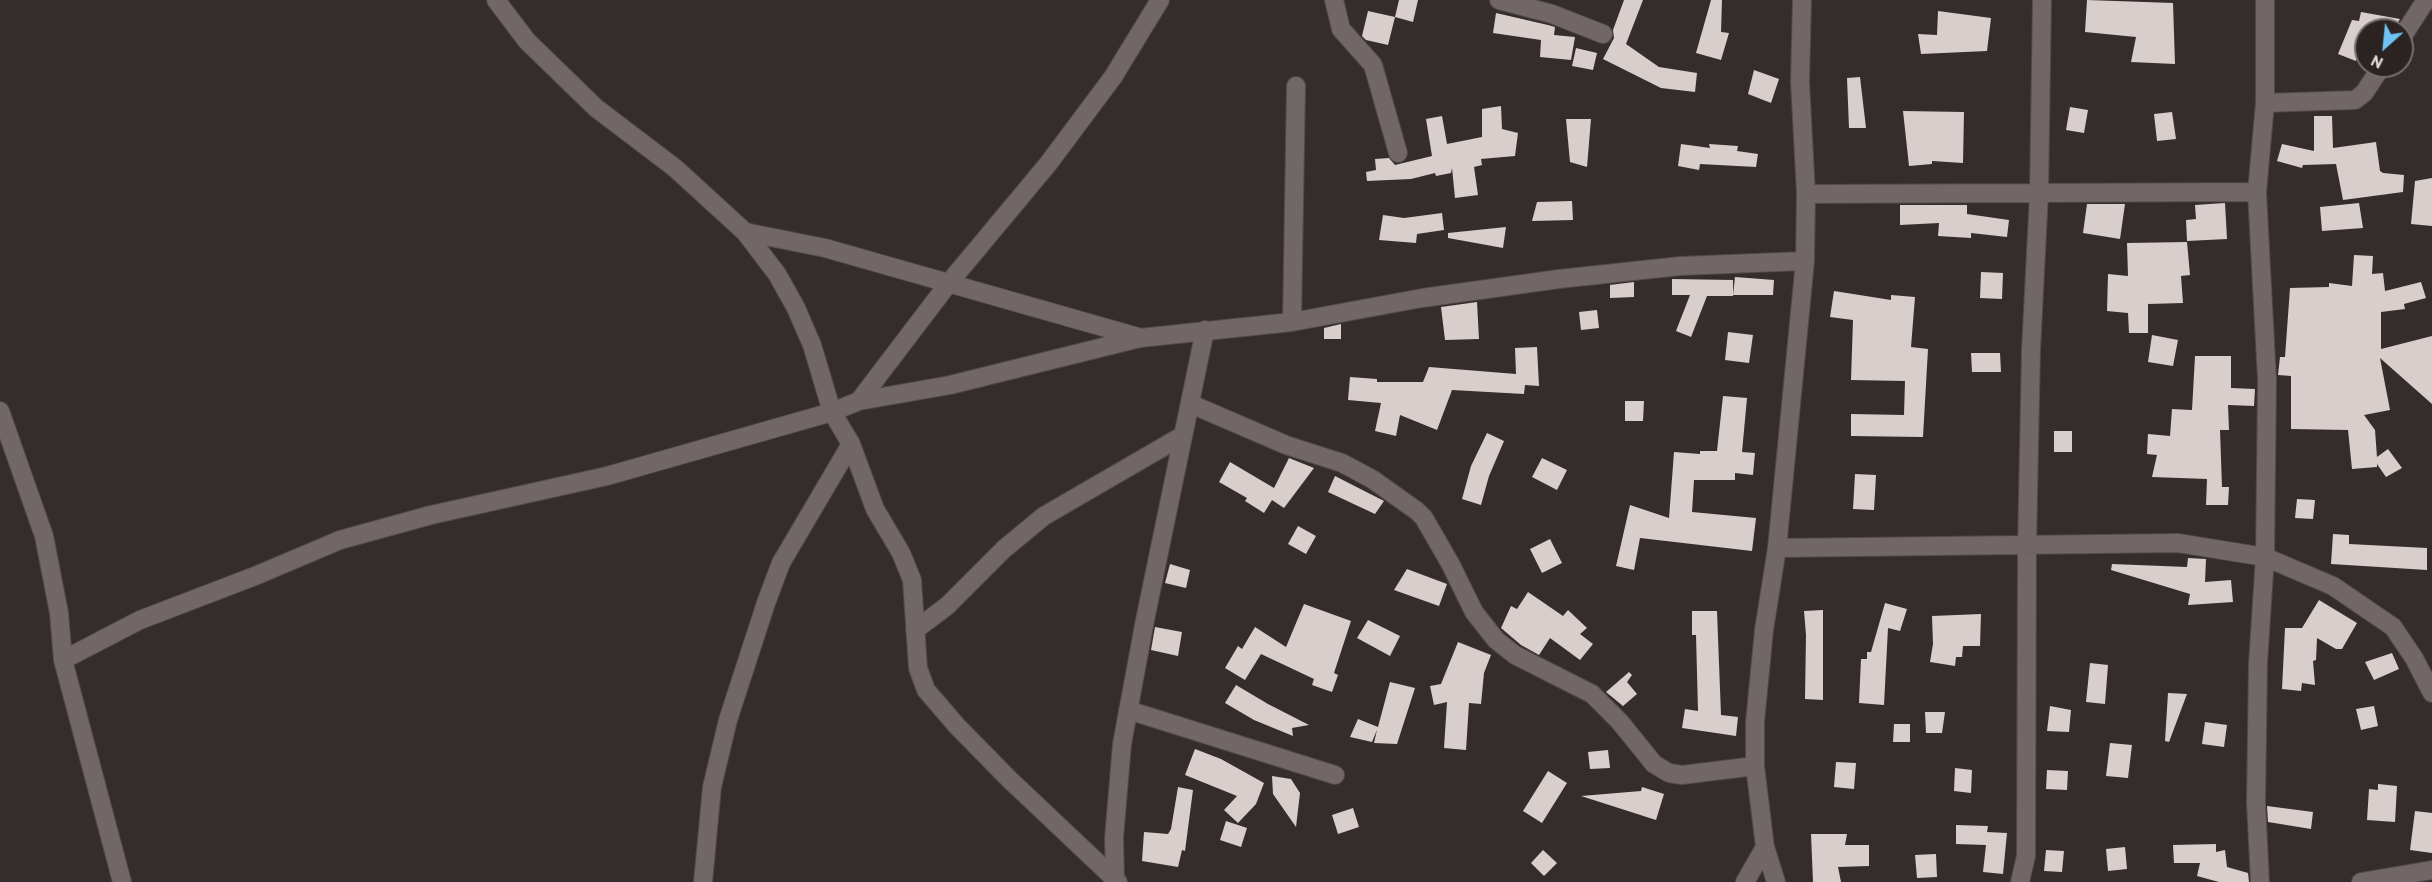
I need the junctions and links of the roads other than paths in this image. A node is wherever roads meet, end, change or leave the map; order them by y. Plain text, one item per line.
1 (496, 0) edge
2 (1160, 0) edge
3 (1334, 0) edge
4 (1499, 0) edge
5 (1802, 0) edge
6 (2042, 0) edge
7 (2265, 0) edge
8 (2426, 0) edge
9 (2414, 18) edge
10 (1604, 34) dead end
11 (2374, 78) edge
12 (1296, 86) dead end
13 (2265, 103) junction
14 (1398, 153) dead end
15 (2257, 192) junction
16 (1806, 194) junction
17 (2039, 194) junction
18 (745, 232) junction
19 (1805, 261) junction
20 (948, 284) junction
21 (1292, 322) junction
22 (1205, 330) junction
23 (1140, 338) junction
24 (859, 401) junction
25 (1191, 404) junction
26 (0, 411) edge
27 (832, 412) junction
28 (1182, 436) junction
29 (851, 444) junction
30 (2027, 546) junction
31 (1777, 549) junction
32 (2265, 557) junction
33 (915, 630) junction
34 (63, 660) junction
35 (2432, 693) edge
36 (1128, 710) junction
37 (1755, 766) junction
38 (1335, 775) dead end
39 (1765, 847) junction
40 (2432, 870) edge
41 (1116, 880) edge
42 (122, 882) edge
43 (703, 882) edge
44 (1745, 882) edge
45 (1776, 882) edge
46 (2020, 882) edge
47 (2260, 882) edge
48 (2361, 882) edge

1 - 18 street
2 - 20 street
3 - 14 street
4 - 10 street
5 - 16 street
6 - 17 street
7 - 13 street
8 - 9 street
11 - 13 street
12 - 21 street
13 - 15 street
15 - 17 street
15 - 32 street
16 - 17 street
16 - 19 street
17 - 30 street
18 - 20 street
18 - 27 street
19 - 21 street
19 - 31 street
20 - 23 street
20 - 24 street
21 - 22 street
22 - 23 street
22 - 25 street
23 - 24 street
24 - 27 street
25 - 28 street
25 - 37 street
26 - 34 street
27 - 29 street
27 - 34 street
28 - 33 street
28 - 36 street
29 - 33 street
29 - 43 street
30 - 31 street
30 - 32 street
30 - 46 street
31 - 37 street
32 - 35 street
32 - 47 street
33 - 41 street
34 - 42 street
36 - 38 street
36 - 41 street
37 - 39 street
39 - 44 street
39 - 45 street
40 - 48 street

